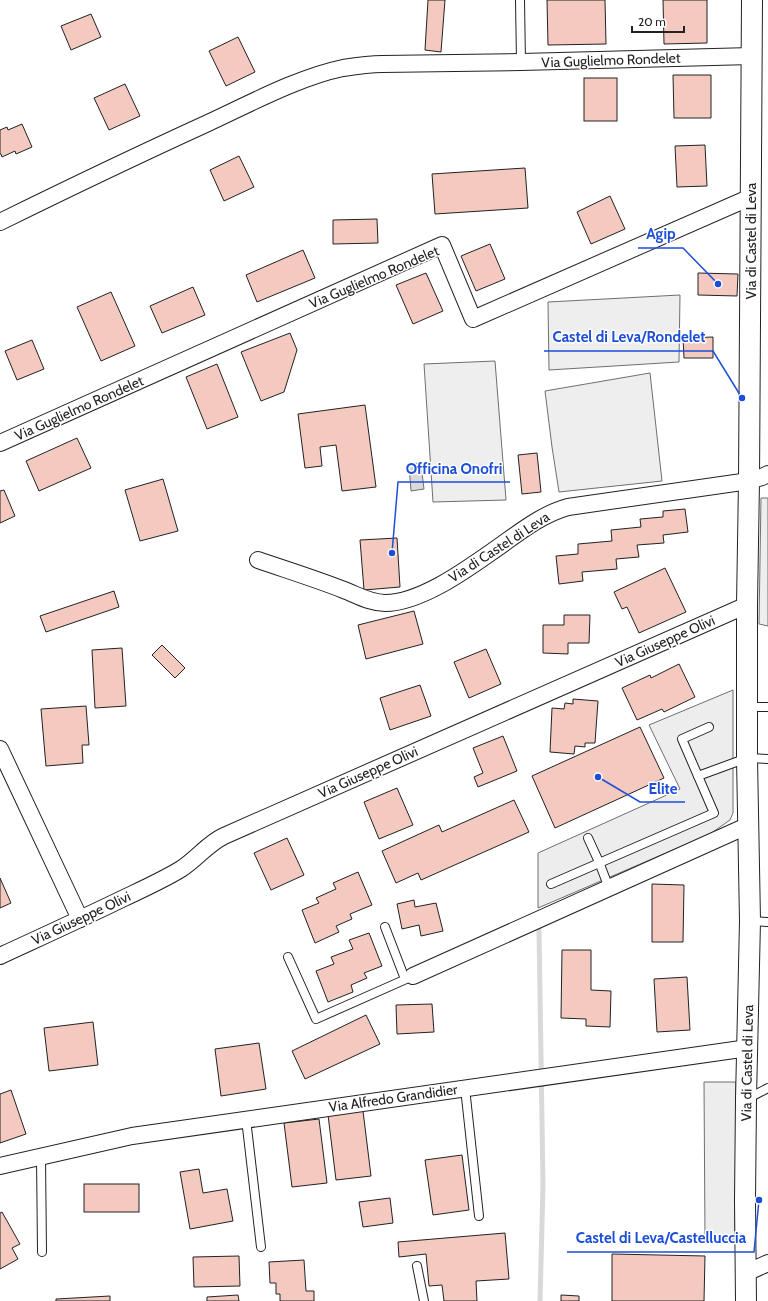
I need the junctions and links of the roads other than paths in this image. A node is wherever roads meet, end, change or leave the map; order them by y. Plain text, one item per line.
1 (520, 0) edge
2 (752, 0) edge
3 (752, 56) junction
4 (521, 62) junction
5 (751, 197) junction
6 (0, 222) edge
7 (0, 443) edge
8 (768, 474) edge
9 (749, 482) junction
10 (258, 560) dead end
11 (747, 605) junction
12 (747, 707) junction
13 (768, 707) edge
14 (709, 727) dead end
15 (2, 758) edge
16 (748, 758) junction
17 (768, 759) edge
18 (698, 776) junction
19 (749, 825) junction
20 (588, 838) dead end
21 (599, 862) junction
22 (551, 884) dead end
23 (609, 888) junction
24 (80, 919) junction
25 (759, 922) edge
26 (385, 927) dead end
27 (0, 956) edge
28 (288, 957) dead end
29 (409, 977) junction
30 (748, 1048) junction
31 (466, 1088) junction
32 (768, 1088) edge
33 (746, 1099) junction
34 (246, 1119) junction
35 (41, 1157) junction
36 (0, 1166) edge
37 (480, 1216) dead end
38 (261, 1247) dead end
39 (42, 1252) dead end
40 (768, 1262) edge
41 (417, 1266) dead end
42 (746, 1273) junction
43 (424, 1301) edge
44 (746, 1301) edge

1 - 4 lane
2 - 3 street, Via di Castel di Leva
3 - 4 street, Via Guglielmo Rondelet
3 - 5 street, Via di Castel di Leva
4 - 6 street, Via Guglielmo Rondelet
5 - 7 street, Via Guglielmo Rondelet
5 - 9 street, Via di Castel di Leva
8 - 9 street
9 - 10 street, Via di Castel di Leva
9 - 11 street, Via di Castel di Leva
11 - 12 street, Via di Castel di Leva
11 - 24 street, Via Giuseppe Olivi
12 - 13 lane
12 - 16 street, Via di Castel di Leva
14 - 18 lane
15 - 24 street
16 - 17 lane
16 - 18 lane
16 - 19 street, Via di Castel di Leva
18 - 21 lane
19 - 23 street
19 - 25 street, Via di Castel di Leva
20 - 21 lane
21 - 22 lane
21 - 23 lane
23 - 29 street
24 - 27 street, Via Giuseppe Olivi
25 - 30 street, Via di Castel di Leva
26 - 29 lane
28 - 29 lane
30 - 31 street, Via Alfredo Grandidier
30 - 33 street, Via di Castel di Leva
31 - 34 street, Via Alfredo Grandidier
31 - 37 lane
32 - 33 lane
33 - 42 street, Via di Castel di Leva
34 - 35 street, Via Alfredo Grandidier
34 - 38 lane
35 - 36 street, Via Alfredo Grandidier
35 - 39 lane
40 - 42 street
41 - 43 lane
42 - 44 street, Via di Castel di Leva

